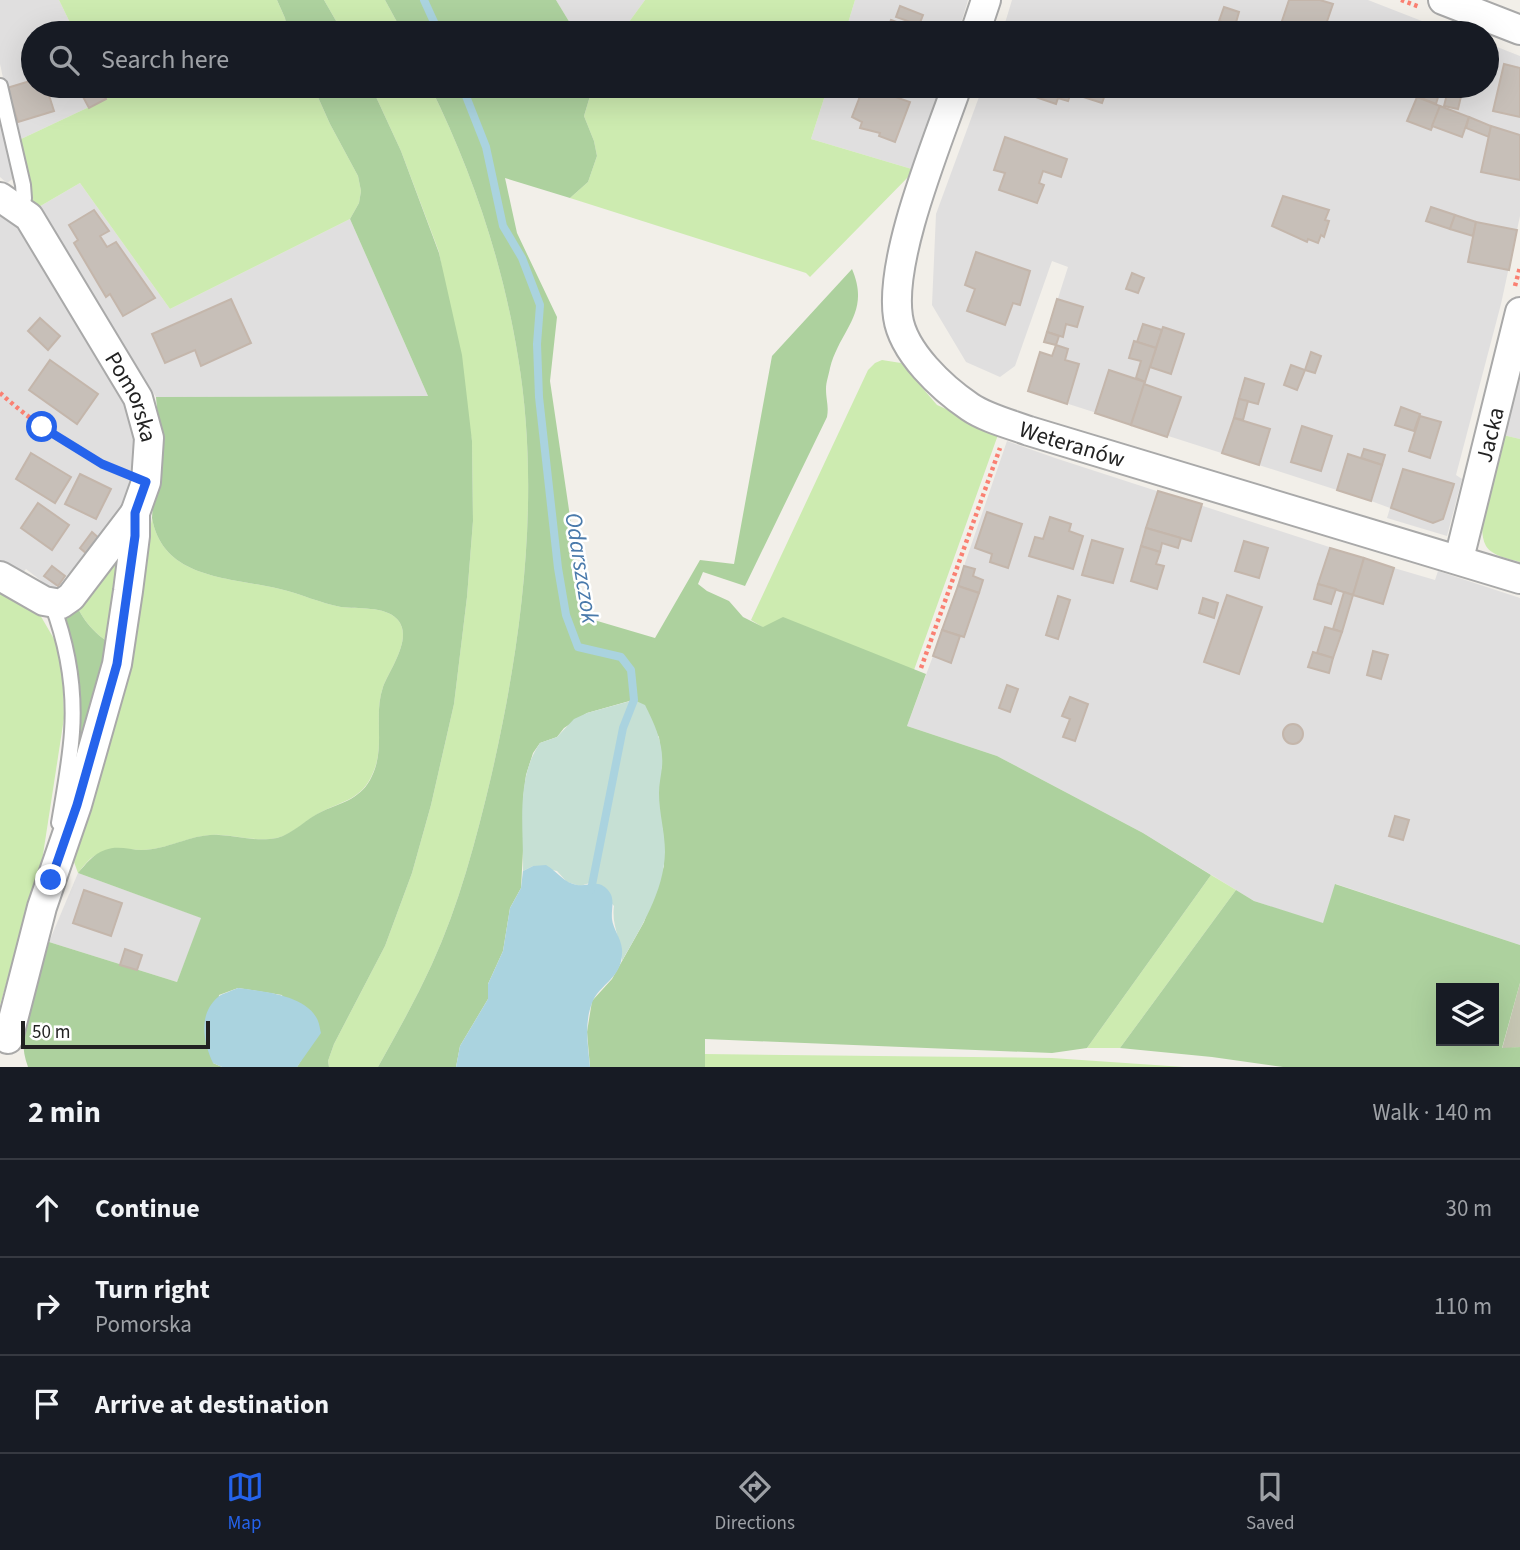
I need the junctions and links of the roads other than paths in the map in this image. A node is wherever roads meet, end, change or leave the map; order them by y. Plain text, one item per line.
1 (986, 0) edge
2 (1443, 0) edge
3 (979, 21) edge
4 (1497, 21) edge
5 (1499, 22) edge
6 (1520, 30) edge
7 (0, 86) edge
8 (953, 98) edge
9 (11, 204) edge
10 (1520, 312) edge
11 (135, 513) junction
12 (1458, 559) junction
13 (0, 576) edge
14 (1520, 579) edge
15 (52, 604) junction
16 (51, 880) junction
17 (8, 1039) dead end

1 - 3 street
2 - 4 street
5 - 6 street
7 - 9 lane
8 - 12 street, Weteranów
9 - 11 street, Pomorska
10 - 12 street, Jacka
11 - 15 street
11 - 16 street, Pomorska
12 - 14 street, Weteranów
13 - 15 street
15 - 16 lane
16 - 17 street, Pomorska

